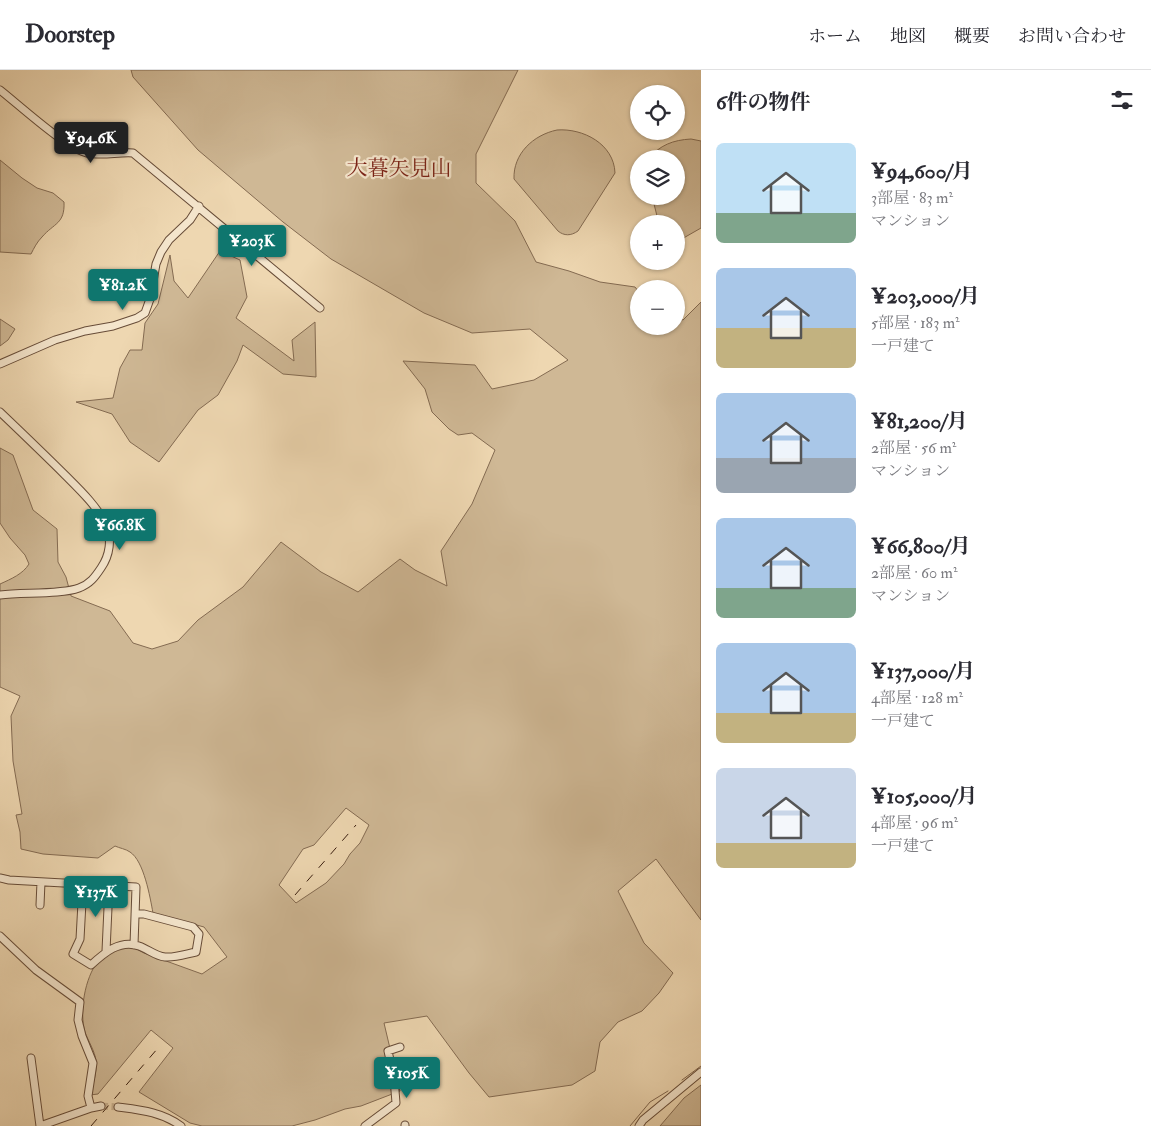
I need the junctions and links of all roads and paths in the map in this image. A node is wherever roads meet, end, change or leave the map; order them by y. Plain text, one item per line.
1 (0, 90) edge
2 (199, 206) junction
3 (320, 308) dead end
4 (0, 364) edge
5 (0, 412) edge
6 (0, 595) edge
7 (0, 878) edge
8 (42, 882) junction
9 (83, 884) junction
10 (109, 886) junction
11 (40, 905) dead end
12 (135, 914) junction
13 (0, 936) edge
14 (134, 945) junction
15 (106, 951) junction
16 (400, 1047) dead end
17 (30, 1058) dead end
18 (701, 1072) edge
19 (102, 1106) tunnel mouth
20 (118, 1106) tunnel mouth
21 (91, 1108) junction
22 (40, 1126) edge
23 (181, 1126) edge
24 (365, 1126) edge
25 (639, 1126) edge

1 - 2 street
2 - 3 street
2 - 4 street
5 - 6 street
7 - 8 street
8 - 9 street
8 - 11 street
9 - 10 street
9 - 15 street
10 - 12 street
10 - 15 street
12 - 14 street
12 - 14 street
13 - 21 street
14 - 15 street
16 - 24 street
17 - 22 street
18 - 25 street
19 - 21 street
20 - 23 street
21 - 22 street

